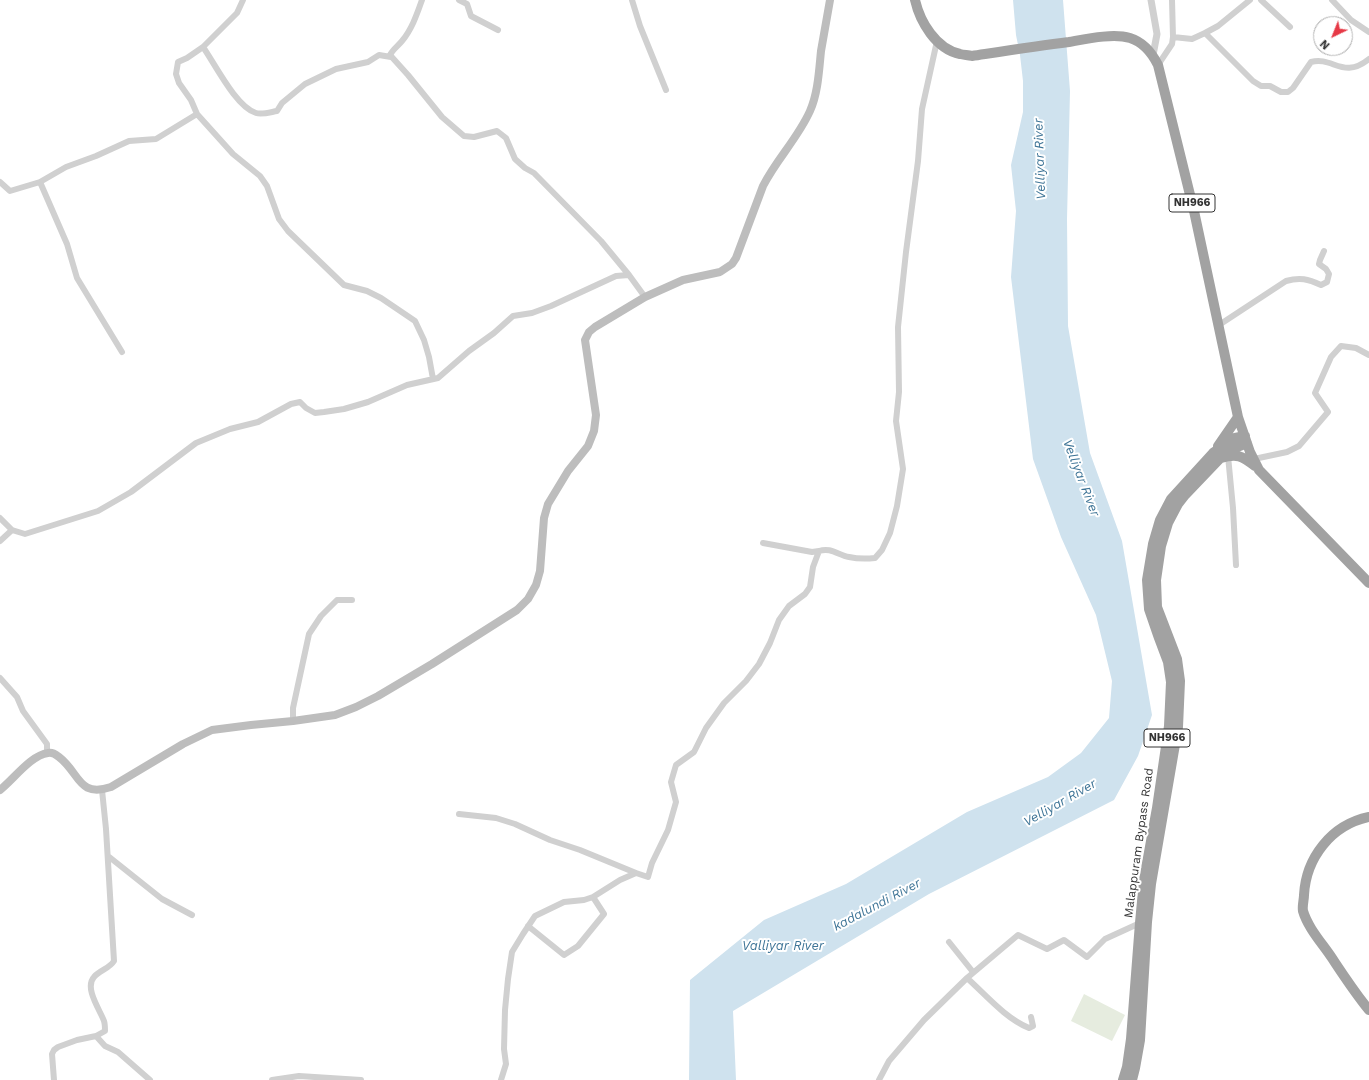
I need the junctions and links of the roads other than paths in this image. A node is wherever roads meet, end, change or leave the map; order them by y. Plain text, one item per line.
1 (243, 0) edge
2 (422, 0) edge
3 (459, 0) edge
4 (632, 0) edge
5 (830, 0) edge
6 (915, 0) edge
7 (1151, 0) edge
8 (1172, 0) edge
9 (1250, 0) edge
10 (1261, 0) edge
11 (1332, 0) edge
12 (1290, 27) dead end
13 (498, 30) dead end
14 (1369, 32) edge
15 (1205, 33) junction
16 (1173, 37) junction
17 (937, 41) junction
18 (203, 47) junction
19 (391, 57) junction
20 (1369, 58) edge
21 (1156, 60) junction
22 (666, 90) dead end
23 (197, 114) junction
24 (0, 182) edge
25 (40, 182) junction
26 (1324, 251) dead end
27 (630, 275) junction
28 (644, 297) junction
29 (1219, 325) junction
30 (122, 352) dead end
31 (1369, 355) edge
32 (433, 380) junction
33 (1238, 417) junction
34 (1246, 440) junction
35 (1220, 456) junction
36 (1254, 459) junction
37 (1260, 470) junction
38 (0, 518) edge
39 (12, 530) junction
40 (0, 541) edge
41 (763, 543) dead end
42 (819, 551) junction
43 (1236, 565) dead end
44 (1369, 583) edge
45 (352, 600) dead end
46 (0, 678) edge
47 (293, 721) junction
48 (47, 753) junction
49 (0, 790) edge
50 (102, 790) junction
51 (459, 814) dead end
52 (1369, 817) edge
53 (108, 856) junction
54 (636, 873) junction
55 (593, 897) junction
56 (192, 916) dead end
57 (1140, 923) junction
58 (528, 926) junction
59 (949, 942) dead end
60 (973, 972) junction
61 (967, 978) junction
62 (1369, 1010) edge
63 (1031, 1017) dead end
64 (96, 1036) junction
65 (54, 1080) edge
66 (150, 1080) edge
67 (272, 1080) edge
68 (361, 1080) edge
69 (501, 1080) edge
70 (879, 1080) edge
71 (1123, 1080) edge
72 (1132, 1080) edge

1 - 18 street
2 - 19 street
3 - 13 street
4 - 22 street
5 - 28 main road
6 - 17 highway
7 - 21 street
8 - 16 street
9 - 15 street
10 - 12 street
11 - 14 street
15 - 16 street
15 - 20 street
16 - 21 street
17 - 21 highway
17 - 42 street
18 - 19 street
18 - 23 street
19 - 27 street
21 - 29 highway, NH966
23 - 25 street
23 - 32 street
24 - 25 street
25 - 30 street
26 - 29 street
27 - 28 street
27 - 32 street
28 - 47 main road
29 - 33 highway, NH966
31 - 36 street
32 - 39 street
33 - 34 highway
33 - 35 highway, NH966
34 - 35 highway, Malappuram Bypass Road / NH966
34 - 36 highway
35 - 37 highway
35 - 43 street
35 - 57 highway, Malappuram Bypass Road / NH966
35 - 72 highway, Malappuram Bypass Road / NH966
36 - 37 highway
37 - 44 highway
38 - 39 street
39 - 40 street
41 - 42 street
42 - 54 street
45 - 47 street
46 - 48 street
47 - 50 main road
48 - 49 main road
48 - 50 main road
50 - 53 street
51 - 54 street
52 - 62 highway
53 - 56 street
53 - 64 street
54 - 55 street
55 - 58 street
55 - 58 street
57 - 60 street
57 - 71 highway, Malappuram Bypass Road / NH966
58 - 69 street
59 - 60 street
60 - 61 street
61 - 63 street
61 - 70 street
64 - 65 street
64 - 66 street
67 - 68 street

